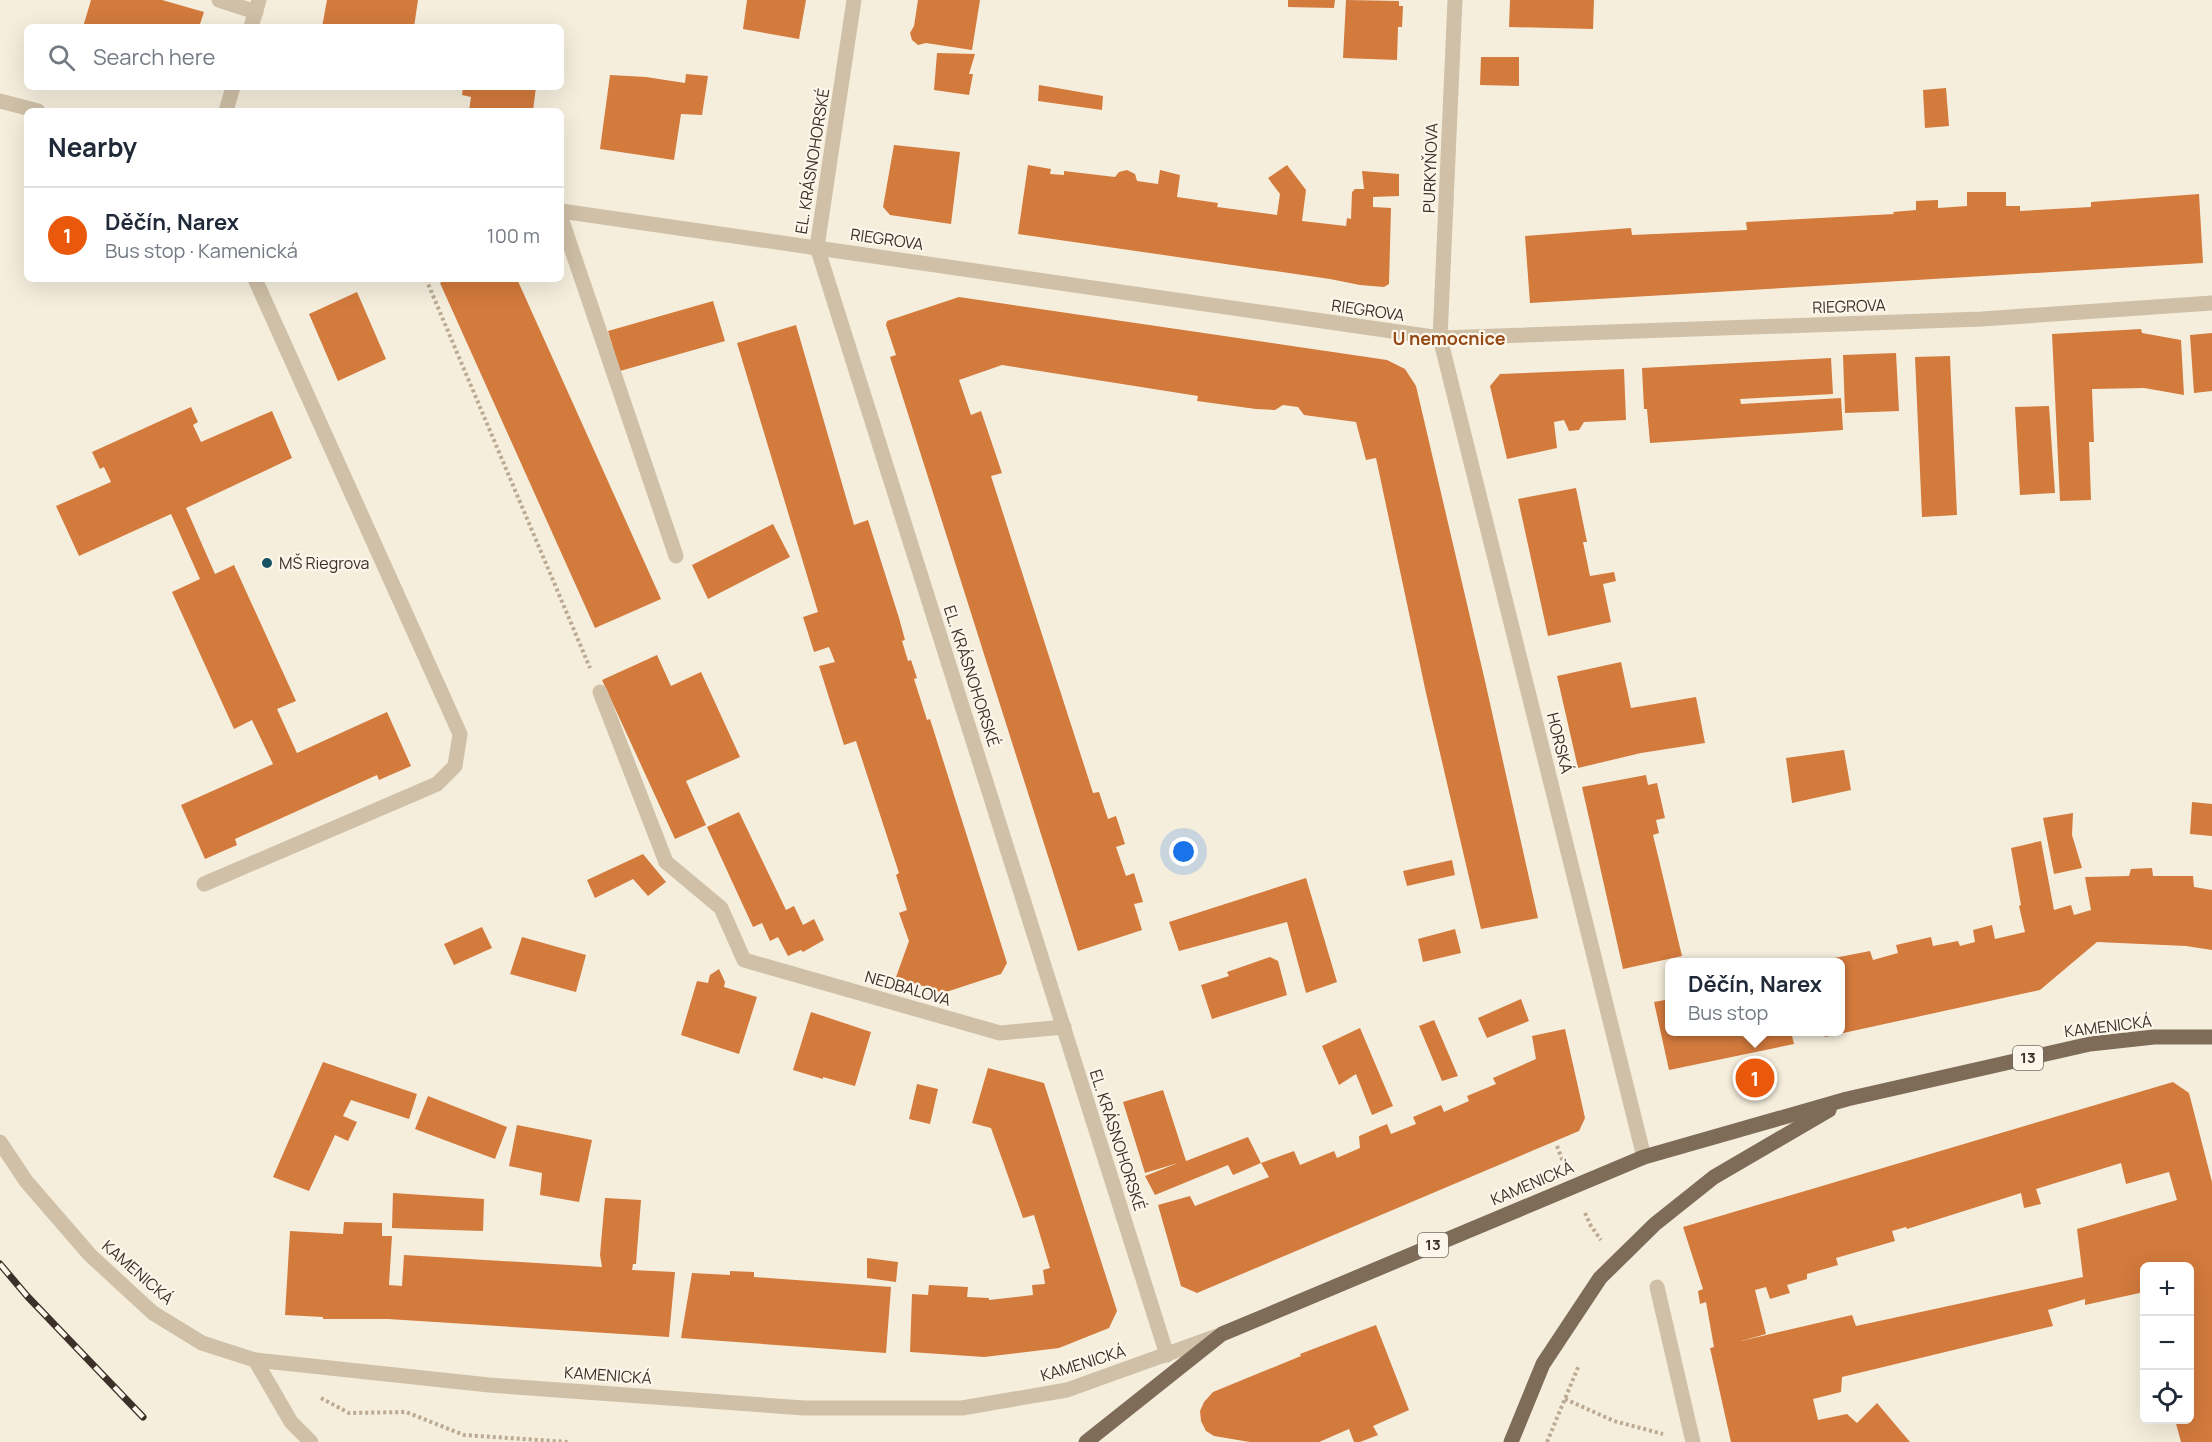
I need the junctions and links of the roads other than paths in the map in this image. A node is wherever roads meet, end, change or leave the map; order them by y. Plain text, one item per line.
1 (219, 0) edge
2 (854, 0) edge
3 (1455, 0) edge
4 (257, 6) edge
5 (252, 24) edge
6 (232, 90) edge
7 (0, 101) edge
8 (27, 108) edge
9 (227, 108) edge
10 (564, 211) edge
11 (564, 227) edge
12 (817, 247) junction
13 (256, 282) edge
14 (2212, 303) edge
15 (1440, 338) junction
16 (676, 556) dead end
17 (600, 692) road end
18 (204, 884) dead end
19 (1064, 1027) junction
20 (2212, 1037) edge
21 (1847, 1099) junction
22 (0, 1142) edge
23 (1644, 1157) junction
24 (1657, 1287) dead end
25 (1222, 1334) junction
26 (1167, 1355) junction
27 (255, 1360) junction
28 (311, 1442) edge
29 (1086, 1442) edge
30 (1510, 1442) edge
31 (1694, 1442) edge

1 - 4 street
2 - 12 street, EL. KRÁSNOHORSKÉ
3 - 15 street, PURKYŇOVA
4 - 5 street
6 - 9 street
7 - 8 street
10 - 12 street, RIEGROVA
11 - 16 street
12 - 15 street, RIEGROVA
12 - 19 street, EL. KRÁSNOHORSKÉ
13 - 18 street
14 - 15 street, RIEGROVA
15 - 23 street, HORSKÁ
17 - 19 street, NEDBALOVA
19 - 26 street, EL. KRÁSNOHORSKÉ
20 - 21 main road, KAMENICKÁ / 13
21 - 23 main road, KAMENICKÁ / 13
21 - 30 main road, 13
22 - 27 street, KAMENICKÁ
23 - 25 main road, KAMENICKÁ / 13
24 - 31 street
25 - 26 street, KAMENICKÁ
25 - 29 main road, 13
26 - 27 street, KAMENICKÁ
27 - 28 street

